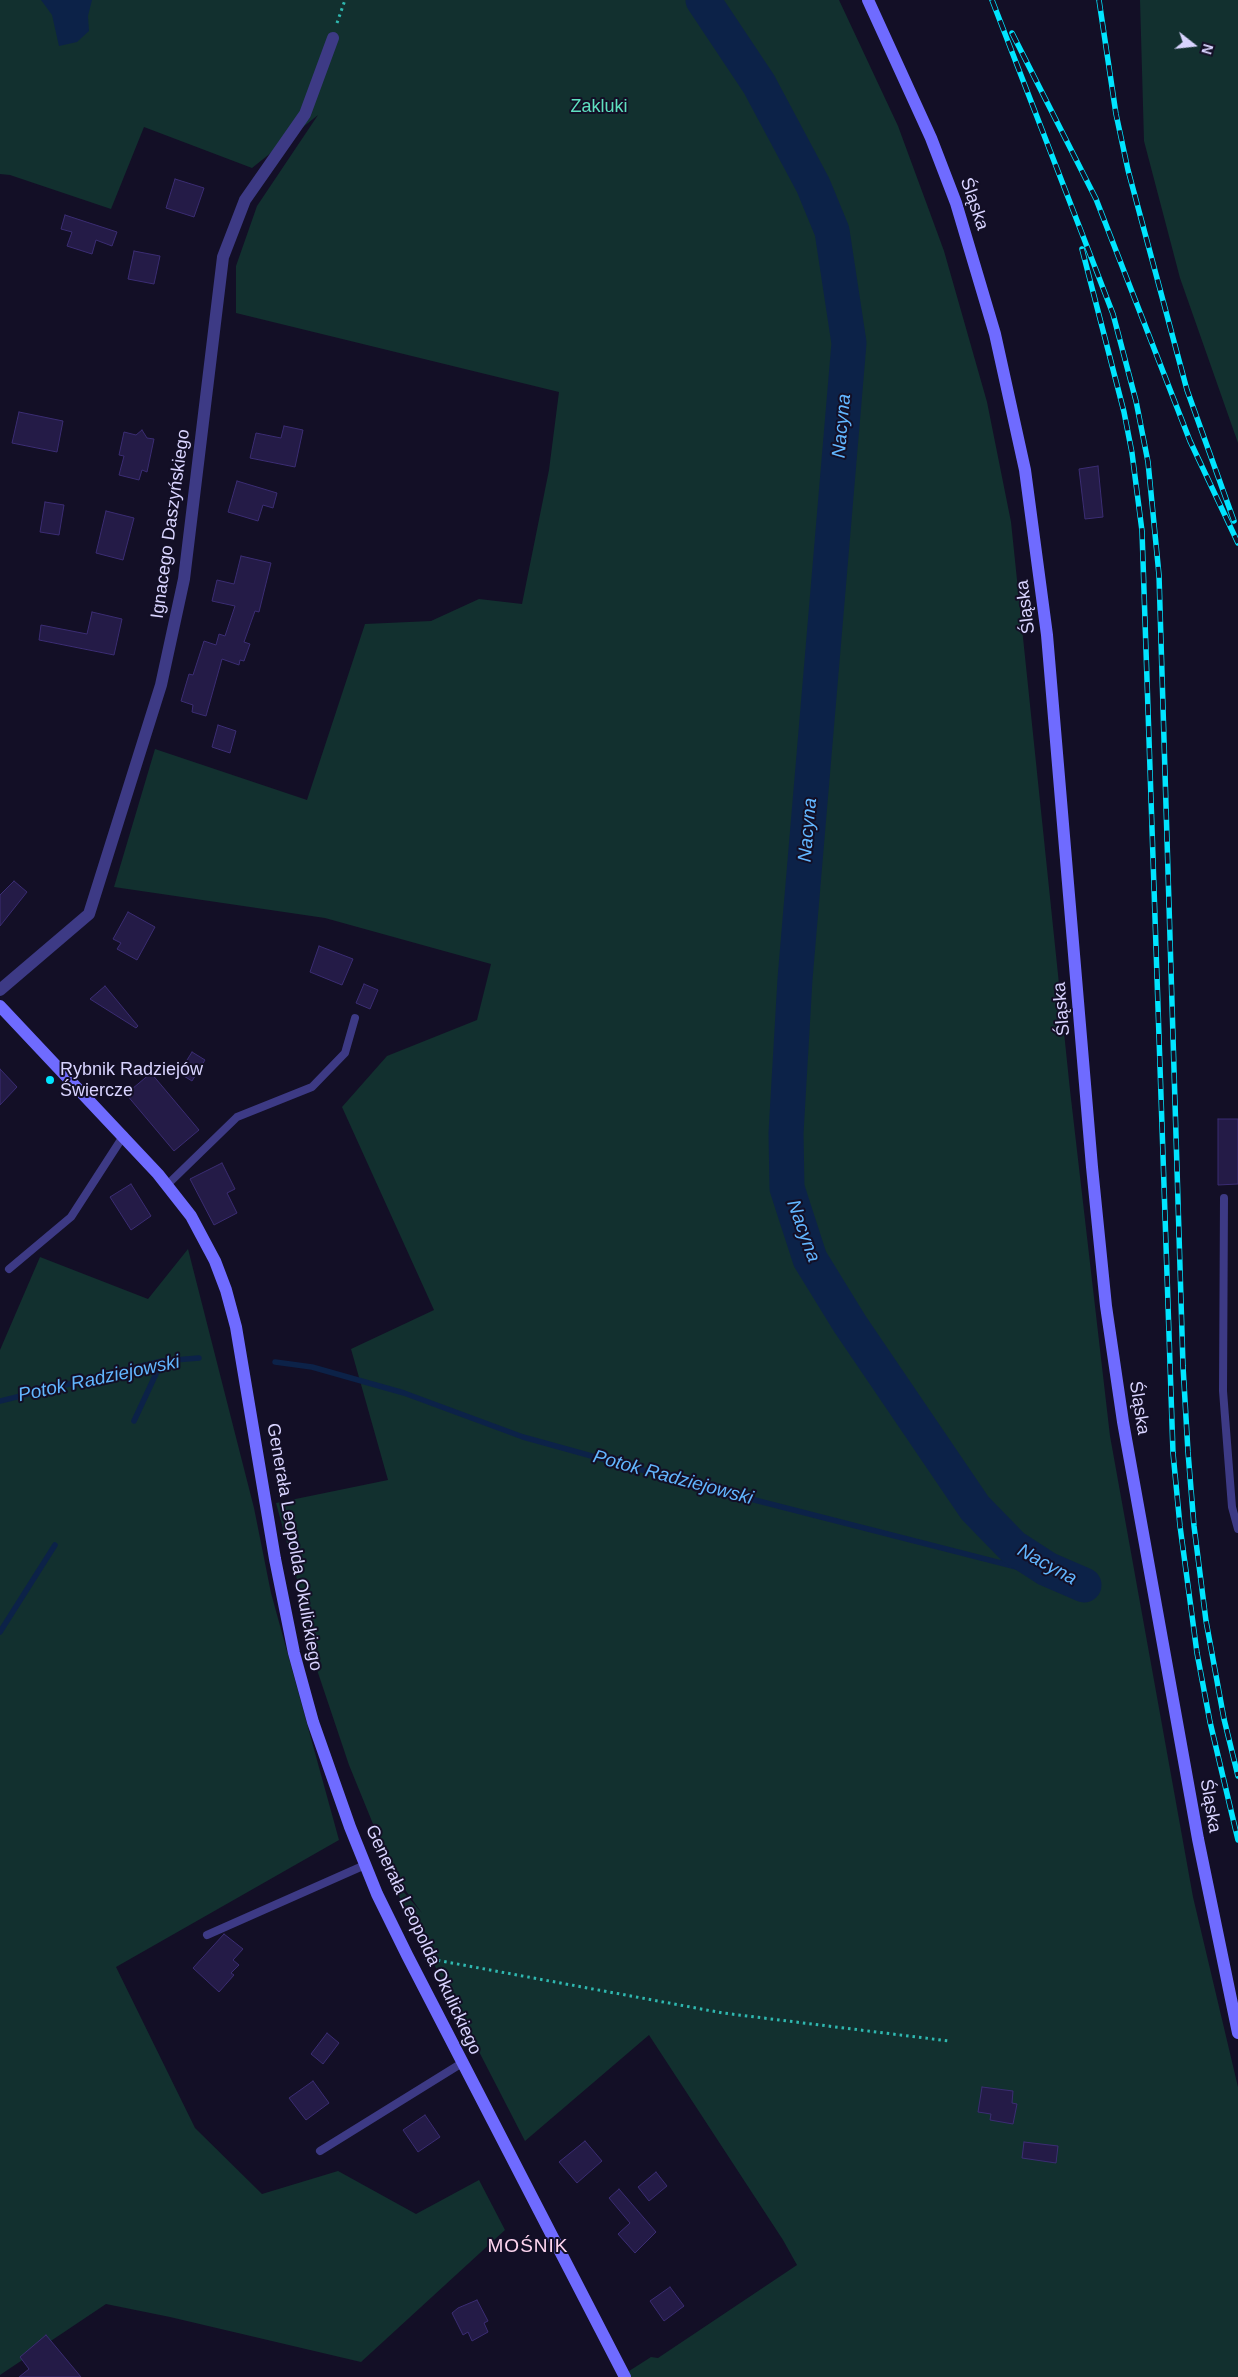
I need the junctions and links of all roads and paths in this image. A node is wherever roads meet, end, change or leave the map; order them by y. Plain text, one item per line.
1 (344, 0) edge
2 (868, 0) edge
3 (333, 38) joint
4 (0, 990) edge
5 (0, 1006) edge
6 (356, 1018) dead end
7 (124, 1135) junction
8 (167, 1185) junction
9 (1224, 1198) dead end
10 (9, 1269) dead end
11 (1238, 1530) edge
12 (365, 1865) junction
13 (207, 1935) dead end
14 (407, 1955) junction
15 (1238, 2033) edge
16 (948, 2041) dead end
17 (462, 2063) junction
18 (320, 2151) dead end
19 (625, 2377) edge

1 - 3 path
2 - 15 street, Śląska
3 - 4 street, Ignacego Daszyńskiego
5 - 7 street, Generała Leopolda Okulickiego
6 - 8 lane
7 - 8 street, Generała Leopolda Okulickiego
7 - 10 lane
8 - 12 street, Generała Leopolda Okulickiego
9 - 11 lane
12 - 13 lane
12 - 14 street, Generała Leopolda Okulickiego
14 - 16 path
14 - 17 street, Generała Leopolda Okulickiego
17 - 18 lane
17 - 19 street, Generała Leopolda Okulickiego

